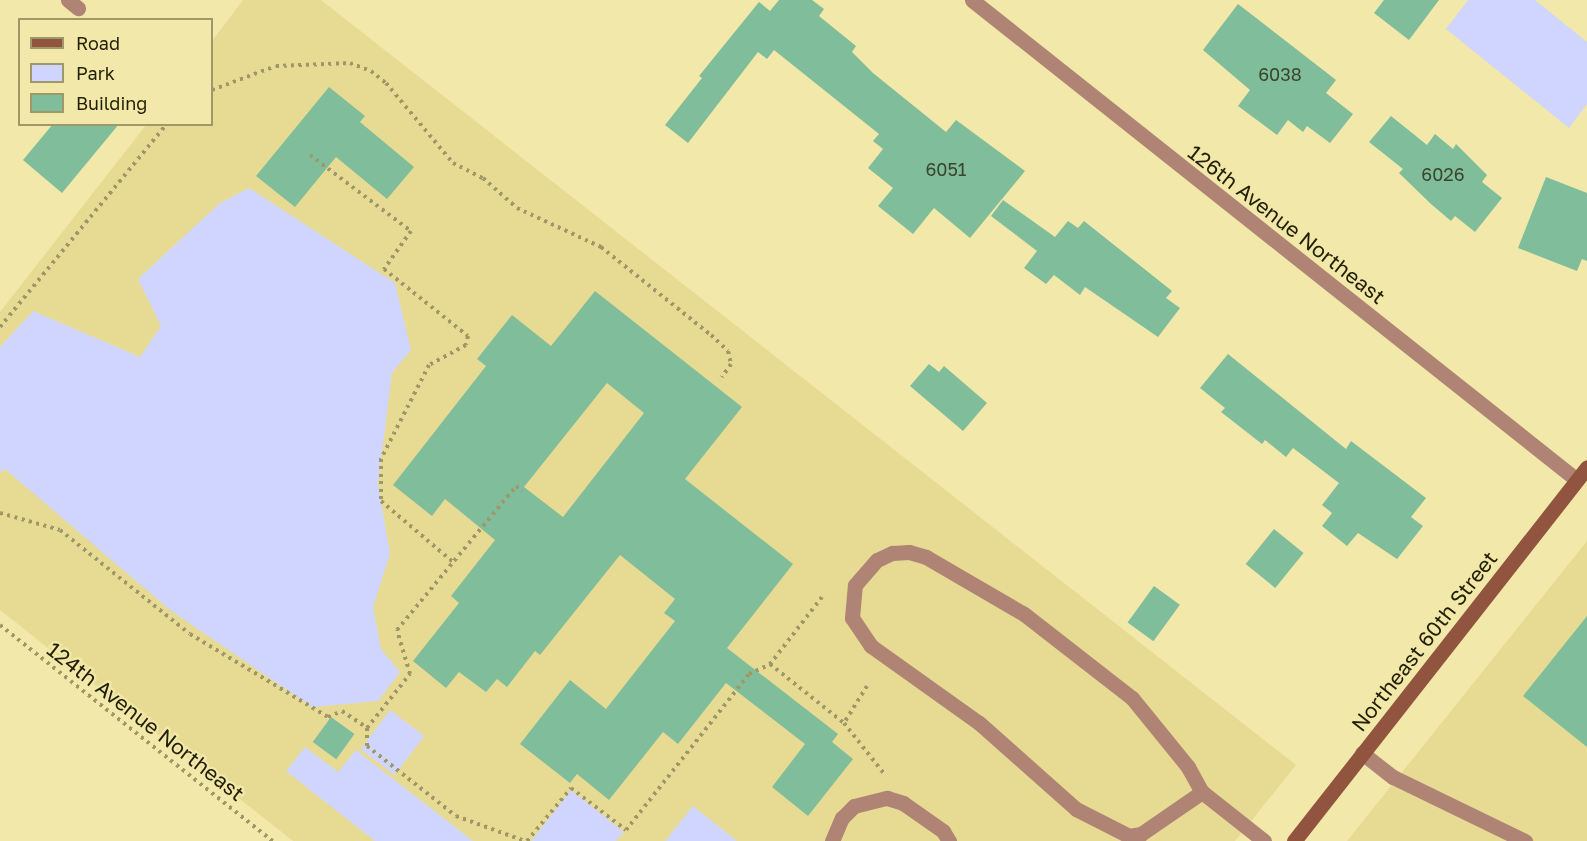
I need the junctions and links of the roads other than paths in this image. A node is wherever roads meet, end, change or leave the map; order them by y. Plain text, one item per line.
1 (972, 0) edge
2 (1587, 467) edge
3 (1577, 480) junction
4 (1362, 753) junction
5 (1202, 792) junction
6 (832, 841) edge
7 (949, 841) edge
8 (1264, 841) edge
9 (1294, 841) edge
10 (1525, 841) edge

1 - 3 street, 126th Avenue Northeast
2 - 3 street, Northeast 60th Street
3 - 4 street, Northeast 60th Street
4 - 9 street, Northeast 60th Street
4 - 10 street
5 - 5 street
5 - 8 street
6 - 7 street

